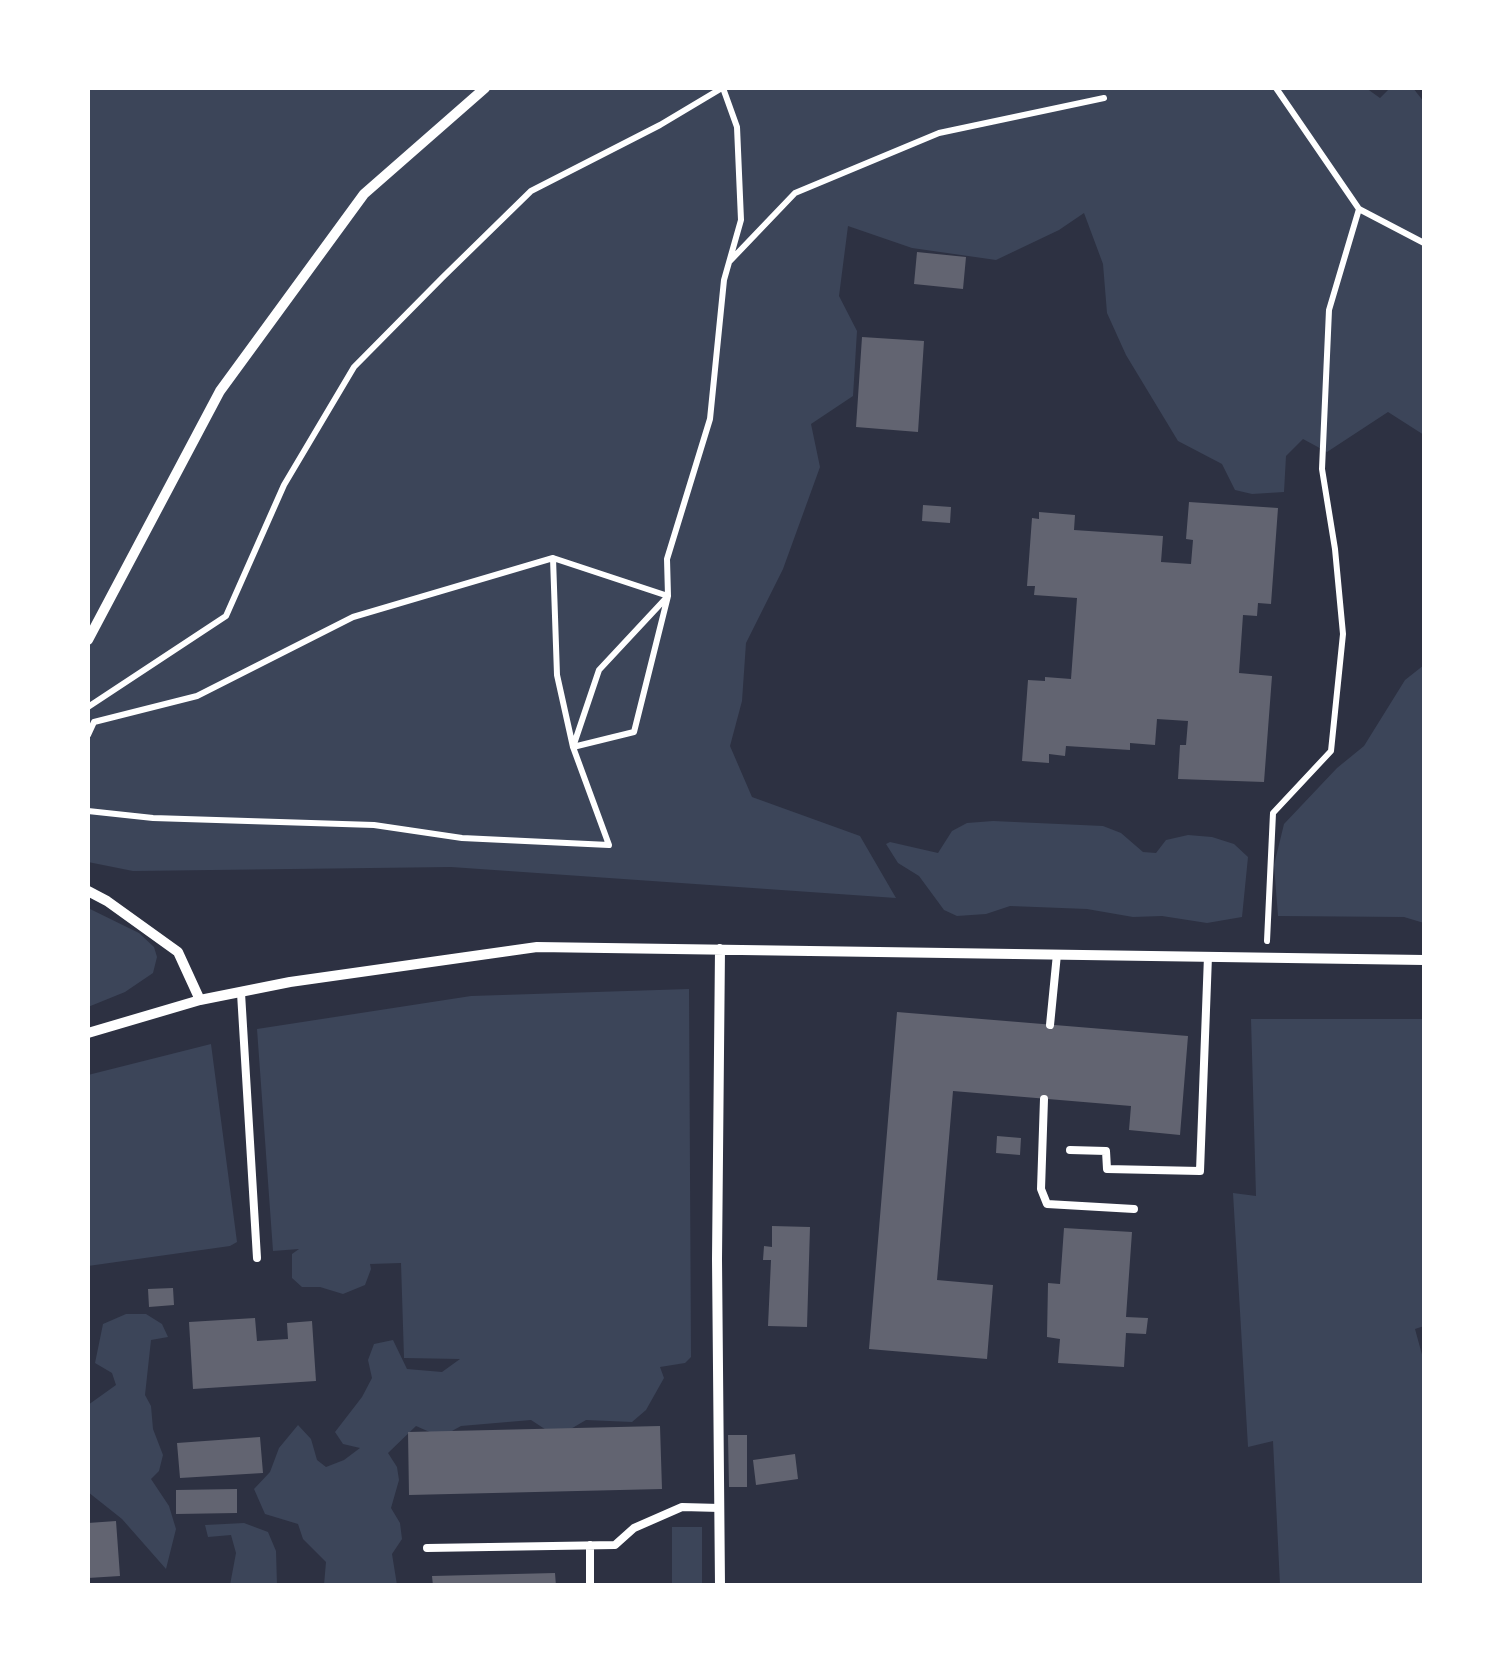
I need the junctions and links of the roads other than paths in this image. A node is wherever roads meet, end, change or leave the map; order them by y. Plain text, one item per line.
1 (486, 88) edge
2 (88, 640) edge
3 (88, 891) edge
4 (720, 949) junction
5 (1057, 954) junction
6 (1208, 956) junction
7 (1424, 960) edge
8 (241, 993) junction
9 (200, 1000) junction
10 (1050, 1025) dead end
11 (88, 1033) edge
12 (1044, 1099) dead end
13 (1070, 1150) dead end
14 (1134, 1209) dead end
15 (257, 1258) dead end
16 (720, 1508) junction
17 (590, 1546) junction
18 (427, 1548) dead end
19 (590, 1586) edge
20 (720, 1586) edge

1 - 2 street
3 - 9 street
4 - 5 street
4 - 8 street
4 - 16 street
5 - 6 street
5 - 10 lane
6 - 7 street
6 - 13 lane
8 - 9 street
8 - 15 lane
9 - 11 street
12 - 14 lane
16 - 17 lane
16 - 20 street
17 - 18 lane
17 - 19 lane

